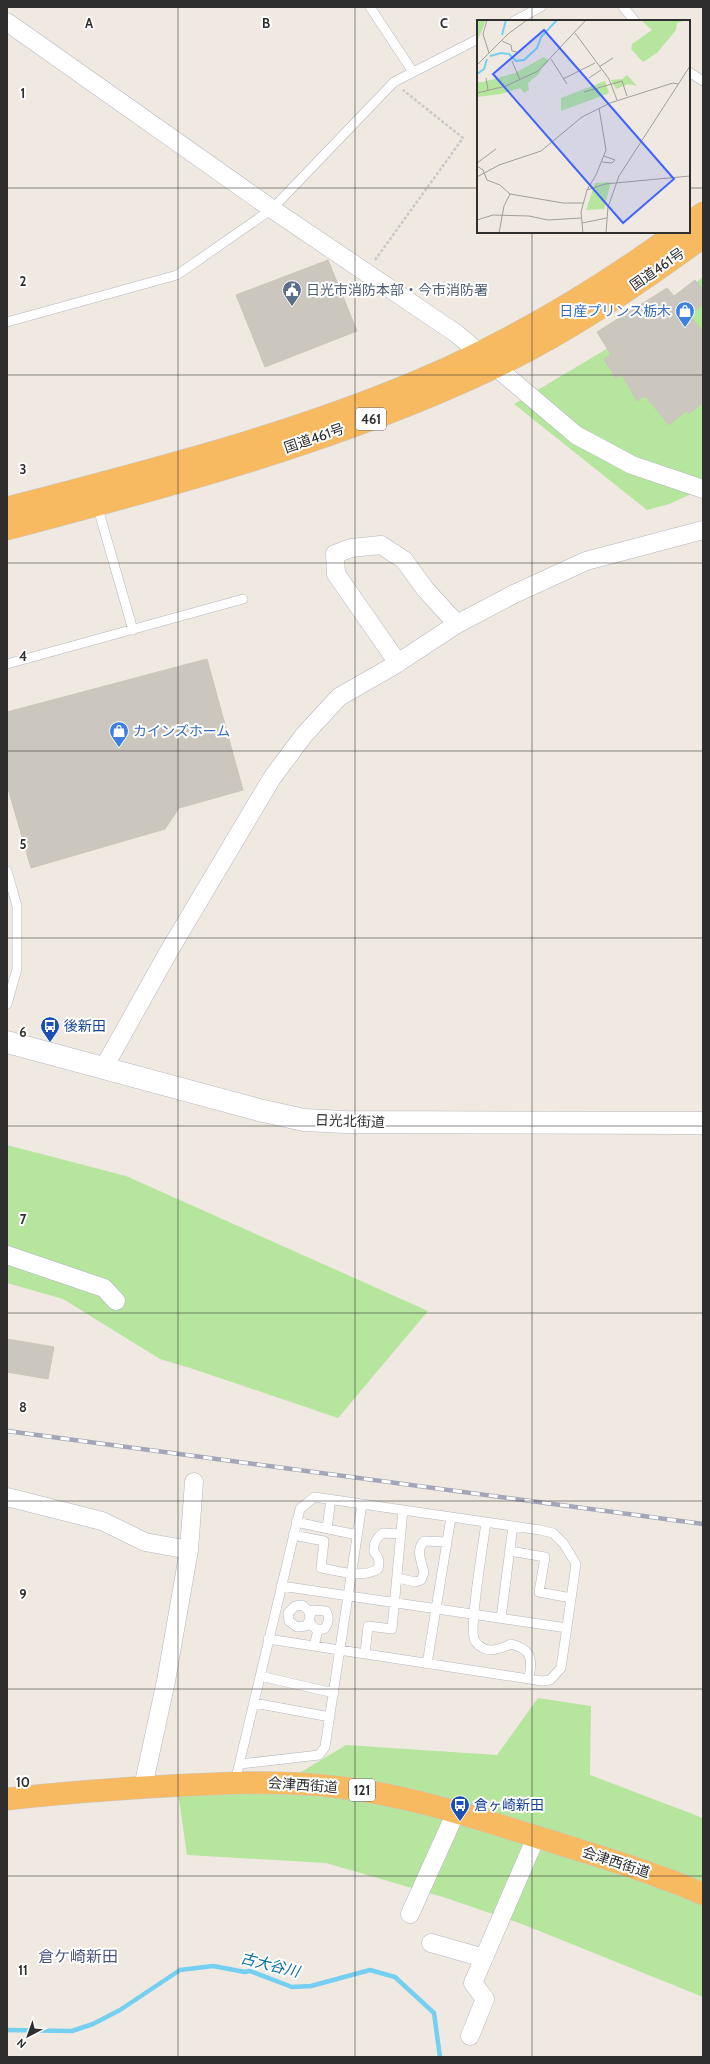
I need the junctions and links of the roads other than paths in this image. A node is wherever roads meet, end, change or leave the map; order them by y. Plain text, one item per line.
1 (370, 7) edge
2 (541, 7) edge
3 (623, 7) edge
4 (516, 20) edge
5 (634, 20) edge
6 (7, 22) edge
7 (477, 40) edge
8 (414, 72) junction
9 (690, 73) edge
10 (703, 81) edge
11 (272, 209) junction
12 (703, 213) edge
13 (690, 222) edge
14 (676, 233) edge
15 (703, 237) edge
16 (7, 322) edge
17 (478, 354) junction
18 (494, 368) junction
19 (703, 489) edge
20 (97, 505) junction
21 (7, 508) edge
22 (7, 529) edge
23 (703, 530) edge
24 (243, 599) dead end
25 (457, 624) junction
26 (133, 630) junction
27 (398, 663) junction
28 (7, 664) edge
29 (7, 871) edge
30 (7, 1004) edge
31 (7, 1042) edge
32 (103, 1069) junction
33 (703, 1123) edge
34 (7, 1255) edge
35 (116, 1301) dead end
36 (194, 1482) dead end
37 (7, 1497) edge
38 (331, 1499) junction
39 (362, 1504) junction
40 (403, 1510) junction
41 (450, 1517) junction
42 (296, 1522) junction
43 (486, 1522) junction
44 (513, 1526) junction
45 (327, 1528) junction
46 (357, 1534) junction
47 (401, 1534) junction
48 (293, 1535) junction
49 (447, 1542) junction
50 (189, 1550) junction
51 (510, 1551) junction
52 (351, 1574) junction
53 (398, 1578) junction
54 (281, 1586) junction
55 (302, 1589) junction
56 (348, 1595) junction
57 (571, 1598) junction
58 (395, 1603) junction
59 (300, 1605) junction
60 (436, 1609) junction
61 (474, 1614) junction
62 (309, 1618) junction
63 (501, 1618) junction
64 (567, 1628) junction
65 (318, 1630) junction
66 (268, 1640) junction
67 (314, 1646) junction
68 (340, 1650) junction
69 (365, 1654) junction
70 (427, 1664) junction
71 (260, 1676) junction
72 (529, 1679) junction
73 (334, 1693) junction
74 (254, 1703) junction
75 (330, 1717) junction
76 (238, 1773) junction
77 (143, 1787) junction
78 (7, 1799) edge
79 (456, 1812) junction
80 (536, 1837) junction
81 (703, 1894) edge
82 (410, 1914) dead end
83 (431, 1943) dead end
84 (484, 1958) junction
85 (470, 2036) dead end

1 - 8 lane
2 - 4 lane
3 - 5 lane
6 - 11 street
7 - 8 lane
8 - 11 lane
9 - 10 lane
11 - 16 lane
11 - 17 street
12 - 13 highway
14 - 17 highway, 国道461号 / 461
15 - 18 highway, 国道461号 / 461
17 - 18 street
17 - 21 highway, 国道461号 / 461
18 - 19 street
18 - 20 highway, 国道461号 / 461
20 - 22 highway, 国道461号 / 461
20 - 26 lane
23 - 25 street
24 - 26 lane
25 - 27 street
25 - 27 street
26 - 28 lane
27 - 32 street
29 - 30 lane
31 - 32 street, 日光北街道
32 - 33 street, 日光北街道
34 - 35 street
36 - 50 street
37 - 50 street
38 - 39 lane
38 - 42 lane
38 - 45 lane
39 - 40 lane
39 - 46 lane
40 - 41 lane
40 - 47 lane
41 - 43 lane
41 - 49 lane
42 - 45 lane
42 - 48 lane
43 - 44 lane
43 - 61 lane
44 - 51 lane
44 - 57 lane
45 - 46 lane
46 - 52 lane
47 - 52 lane
47 - 53 lane
48 - 52 lane
48 - 54 lane
49 - 53 lane
49 - 60 lane
50 - 77 street
51 - 57 lane
51 - 63 lane
52 - 56 lane
53 - 58 lane
54 - 55 lane
54 - 66 lane
55 - 56 lane
55 - 59 lane
56 - 58 lane
56 - 68 lane
57 - 64 lane
58 - 60 lane
58 - 69 lane
59 - 62 lane
59 - 62 lane
60 - 61 lane
60 - 70 lane
61 - 63 lane
61 - 72 lane
62 - 65 lane
62 - 65 lane
63 - 64 lane
64 - 72 lane
65 - 67 lane
66 - 67 lane
66 - 71 lane
67 - 68 lane
68 - 69 lane
68 - 73 lane
69 - 70 lane
70 - 72 lane
71 - 73 lane
71 - 74 lane
73 - 75 lane
74 - 75 lane
74 - 76 lane
75 - 76 lane
76 - 77 highway, 会津西街道 / 121
76 - 79 highway, 会津西街道 / 121
77 - 78 highway, 会津西街道 / 121
79 - 80 highway, 会津西街道 / 121
79 - 82 street
80 - 81 highway, 会津西街道 / 121
80 - 84 street
83 - 84 street
84 - 85 street

